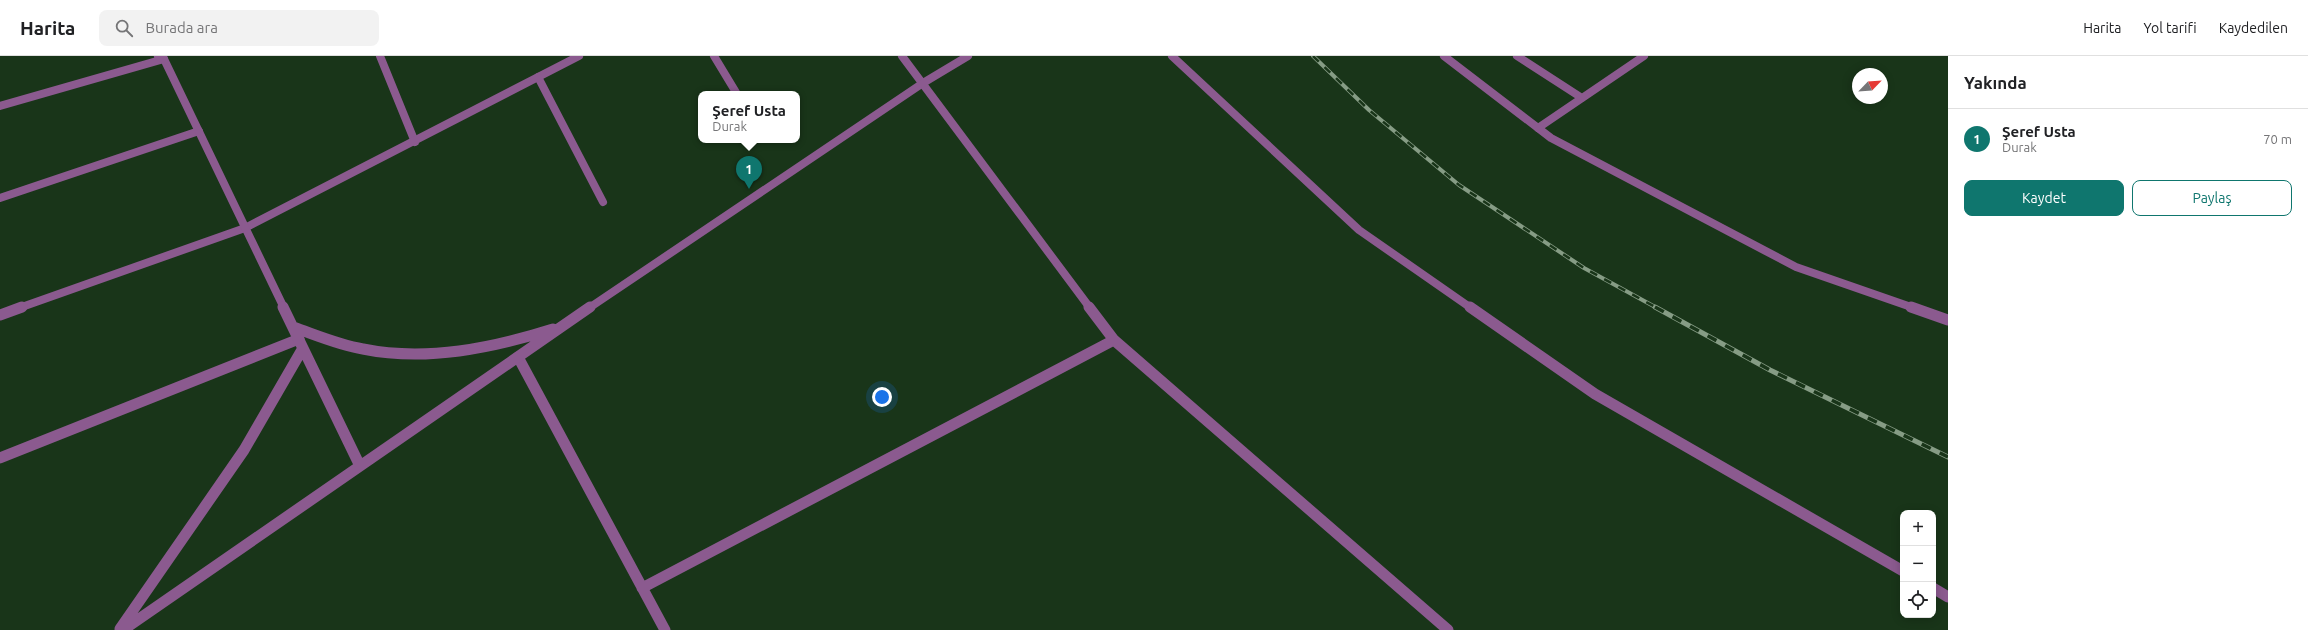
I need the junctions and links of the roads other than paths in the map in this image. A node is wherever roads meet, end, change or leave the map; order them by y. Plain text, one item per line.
1 (380, 56) edge
2 (579, 56) edge
3 (714, 56) edge
4 (902, 56) edge
5 (968, 56) edge
6 (1172, 56) edge
7 (1444, 56) edge
8 (1517, 56) edge
9 (1644, 56) edge
10 (162, 57) edge
11 (538, 78) junction
12 (923, 83) junction
13 (735, 91) edge
14 (1582, 98) junction
15 (0, 106) edge
16 (1538, 128) junction
17 (199, 132) junction
18 (414, 142) junction
19 (0, 198) edge
20 (603, 202) dead end
21 (245, 228) junction
22 (0, 315) edge
23 (1948, 320) edge
24 (564, 324) junction
25 (293, 327) junction
26 (1114, 340) junction
27 (301, 343) junction
28 (518, 357) junction
29 (0, 458) edge
30 (360, 466) junction
31 (1900, 569) edge
32 (642, 588) junction
33 (1936, 590) edge
34 (1948, 597) edge
35 (120, 630) edge
36 (123, 630) edge
37 (665, 630) edge
38 (1448, 630) edge

1 - 18 street
2 - 11 street
3 - 13 street
4 - 12 street
5 - 12 street
6 - 31 street
7 - 16 street
8 - 14 street
9 - 14 street
10 - 15 street
10 - 17 street
11 - 18 street
11 - 20 street
12 - 24 street
12 - 26 street
14 - 16 street
16 - 23 street
17 - 19 street
17 - 21 street
18 - 21 street
21 - 22 street
21 - 25 street
24 - 25 street
24 - 28 street
25 - 27 street
26 - 32 street
26 - 38 street
27 - 29 street
27 - 30 street
27 - 35 street
28 - 30 street
28 - 32 street
30 - 36 street
32 - 37 street
33 - 34 street

